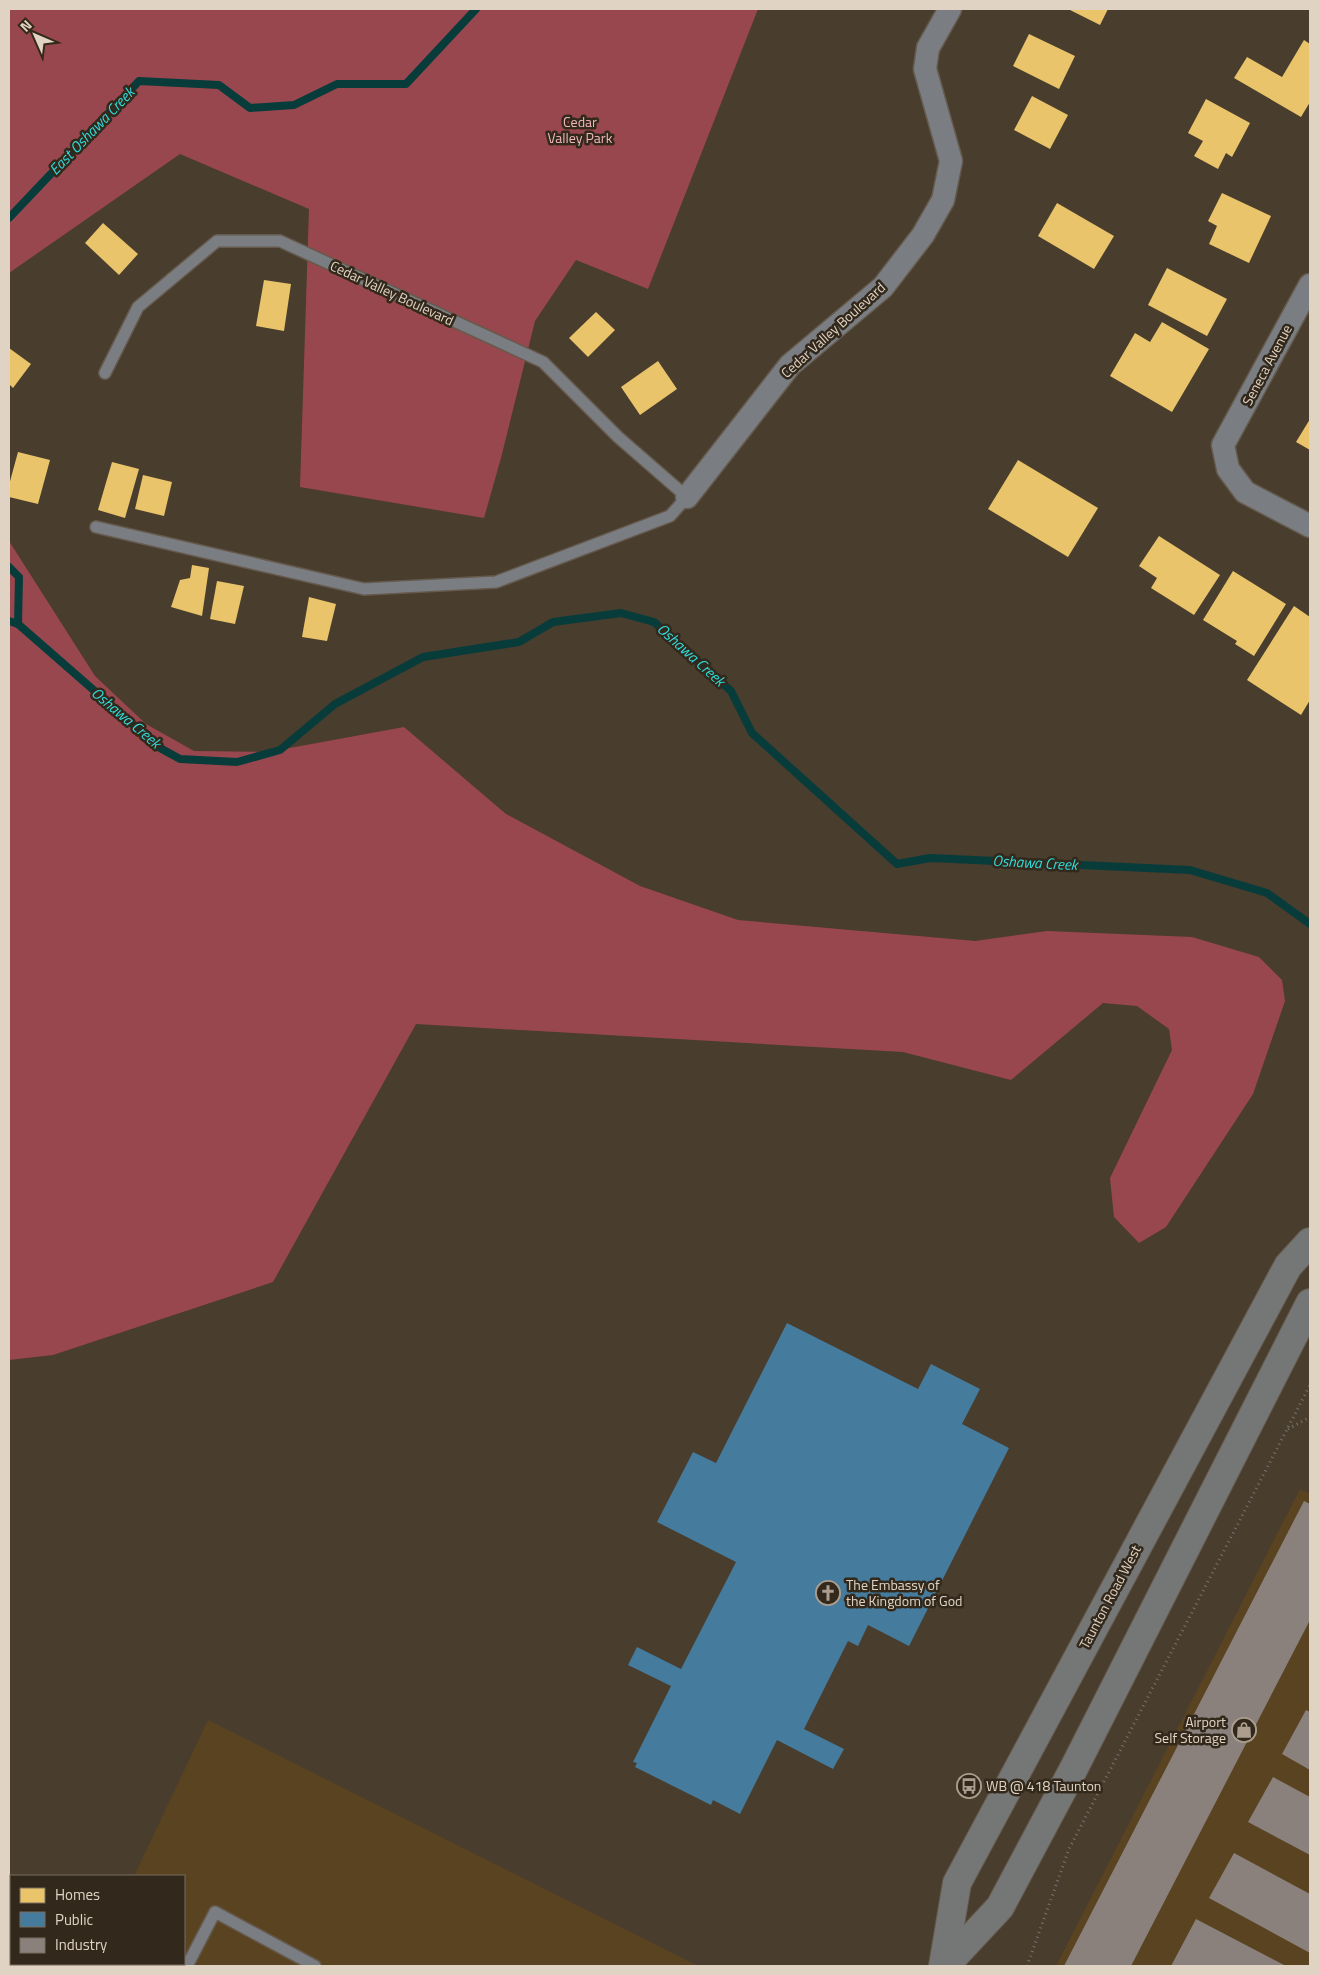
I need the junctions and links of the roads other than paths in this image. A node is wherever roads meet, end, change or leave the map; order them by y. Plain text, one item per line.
1 (950, 9) edge
2 (1310, 285) edge
3 (105, 373) dead end
4 (687, 497) junction
5 (1310, 526) edge
6 (96, 527) dead end
7 (1310, 1242) edge
8 (1310, 1303) edge
9 (187, 1966) edge
10 (315, 1966) edge
11 (944, 1966) edge

1 - 4 street, Cedar Valley Boulevard
2 - 5 street, Seneca Avenue
3 - 4 lane, Cedar Valley Boulevard
4 - 6 lane, Cedar Valley Boulevard
7 - 11 main road, Taunton Road West
8 - 11 main road, Taunton Road West
9 - 10 lane

